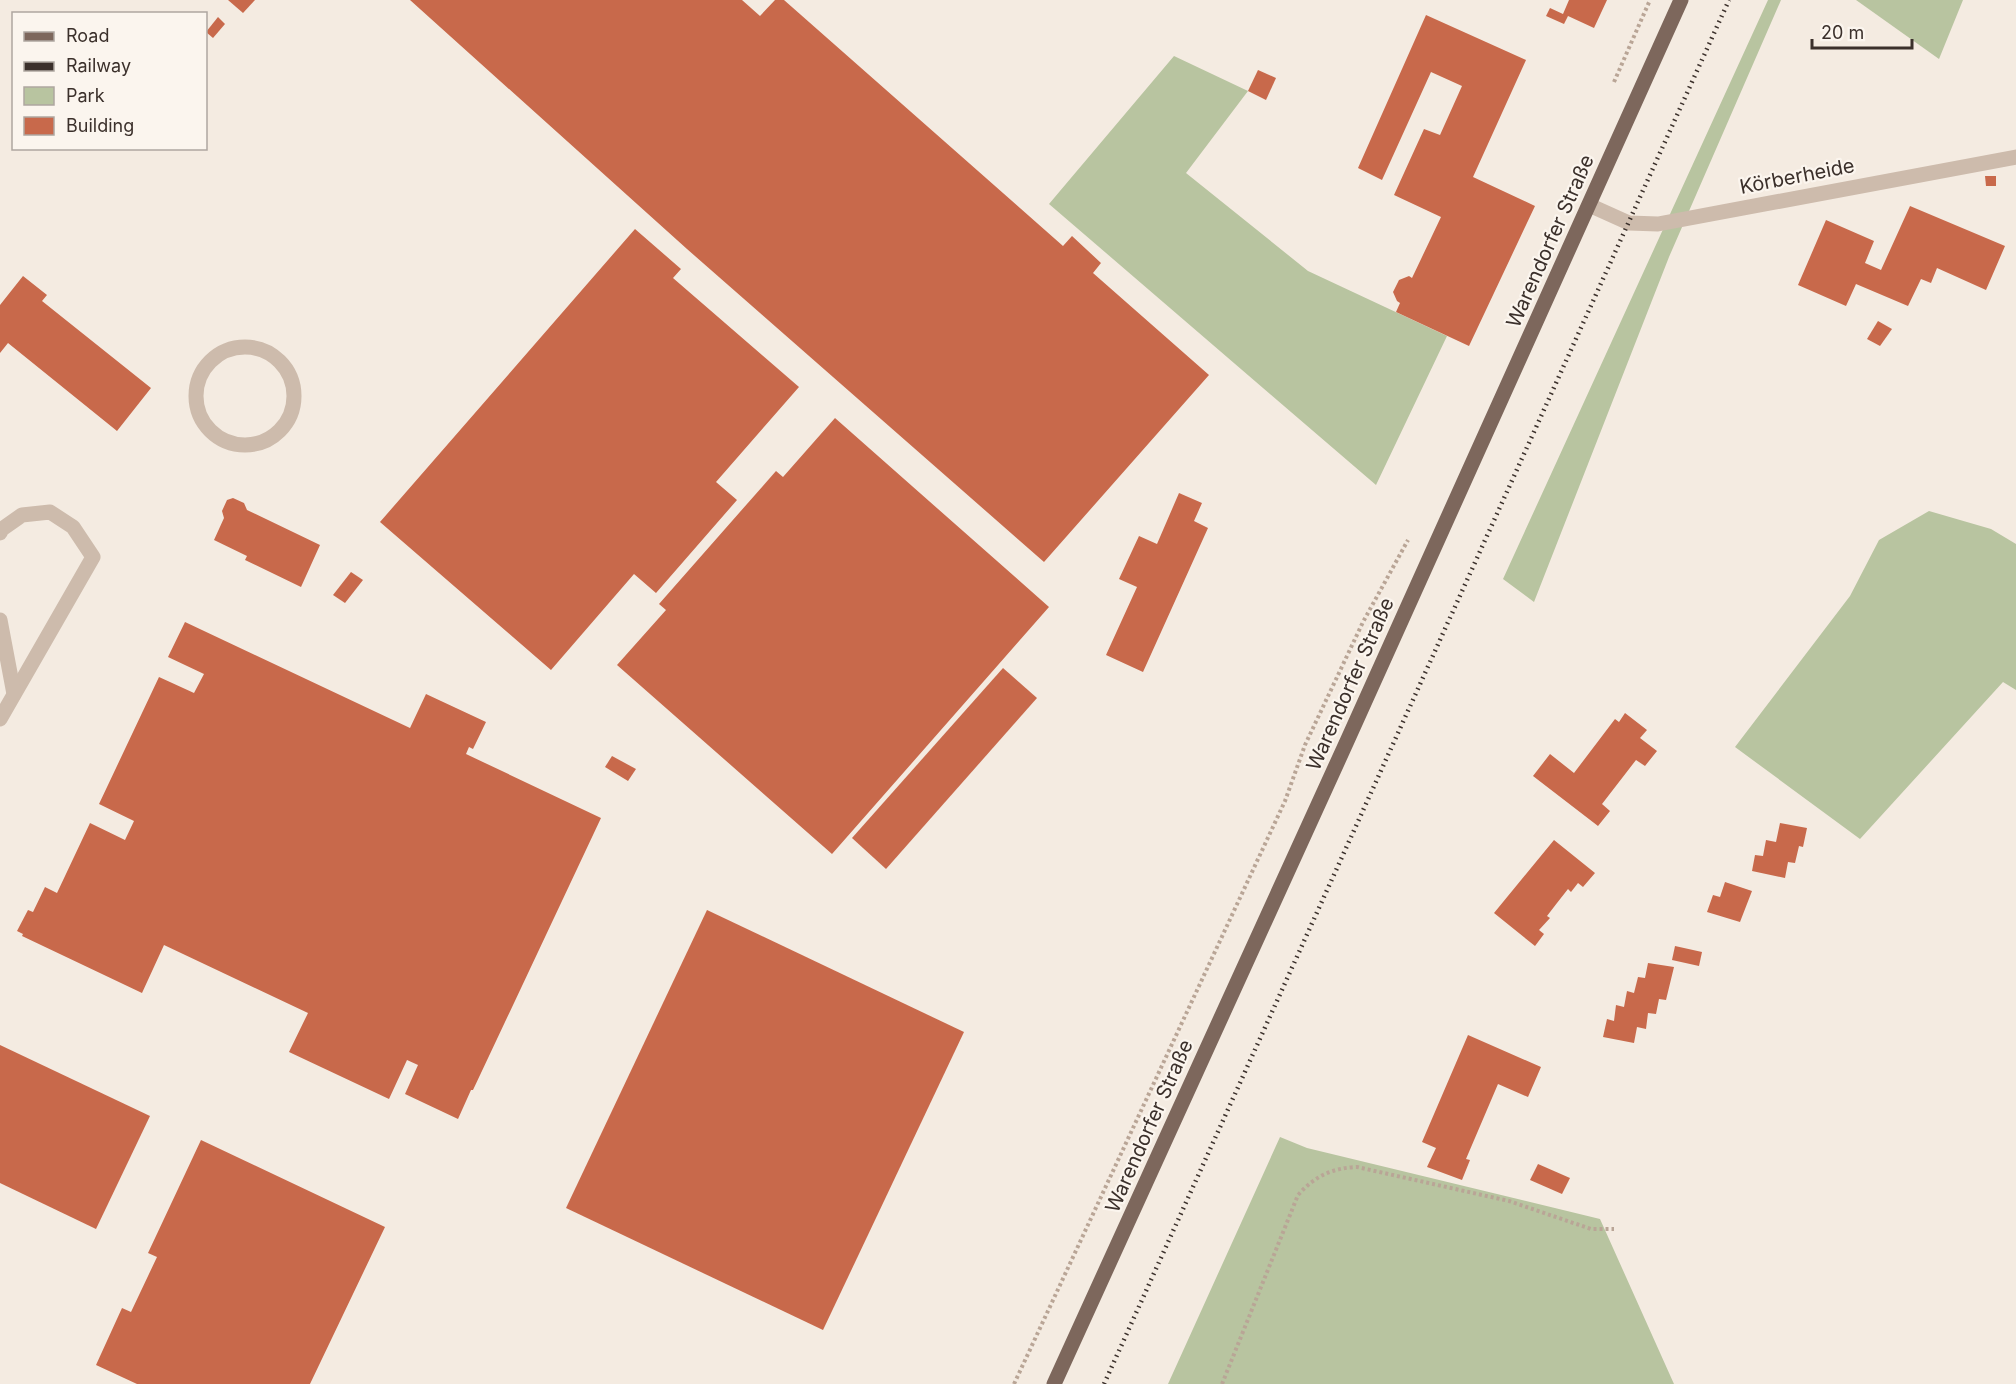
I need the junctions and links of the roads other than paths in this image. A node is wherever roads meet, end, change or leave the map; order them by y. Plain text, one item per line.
1 (1681, 0) edge
2 (2016, 157) edge
3 (1589, 205) junction
4 (294, 395) joint
5 (0, 533) edge
6 (0, 620) edge
7 (14, 694) junction
8 (0, 719) edge
9 (1054, 1384) edge

1 - 3 main road, Warendorfer Straße
2 - 3 street, Körberheide
3 - 9 main road, Warendorfer Straße
4 - 4 street
5 - 7 street
6 - 7 street
7 - 8 street

